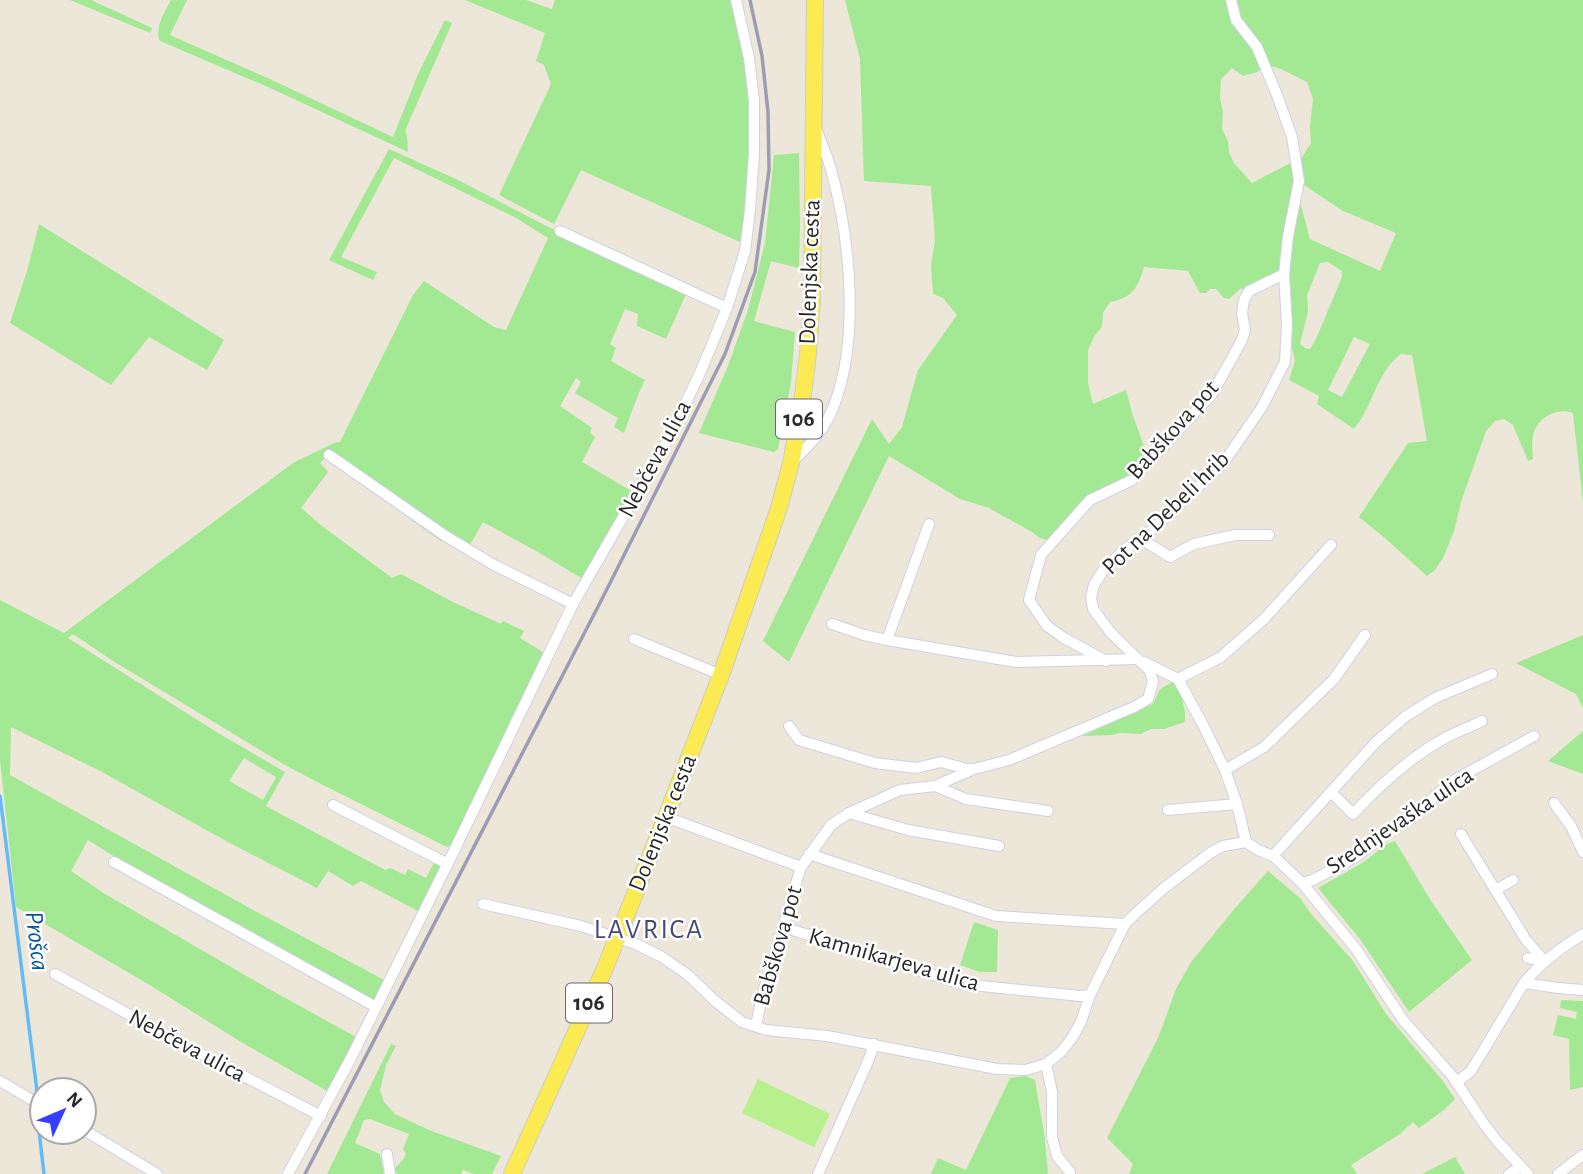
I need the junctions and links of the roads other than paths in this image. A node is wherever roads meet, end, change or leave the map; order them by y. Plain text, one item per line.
1 (736, 0) edge
2 (815, 0) edge
3 (1231, 0) edge
4 (813, 122) junction
5 (560, 231) dead end
6 (1284, 274) junction
7 (727, 308) junction
8 (329, 455) dead end
9 (791, 463) junction
10 (929, 524) dead end
11 (1269, 535) dead end
12 (1141, 539) junction
13 (1331, 545) dead end
14 (573, 604) junction
15 (832, 624) dead end
16 (1364, 635) dead end
17 (634, 639) dead end
18 (887, 640) junction
19 (1138, 659) junction
20 (1106, 661) junction
21 (1492, 674) dead end
22 (721, 675) junction
23 (1178, 679) junction
24 (1482, 721) dead end
25 (789, 726) dead end
26 (1534, 736) dead end
27 (974, 769) junction
28 (1225, 771) junction
29 (935, 786) junction
30 (1331, 792) junction
31 (1554, 803) dead end
32 (1237, 804) junction
33 (333, 805) dead end
34 (1168, 810) dead end
35 (1048, 811) dead end
36 (849, 813) junction
37 (666, 817) junction
38 (1461, 834) dead end
39 (1246, 842) junction
40 (999, 846) dead end
41 (1583, 852) edge
42 (809, 854) junction
43 (1273, 856) junction
44 (114, 862) dead end
45 (447, 864) junction
46 (801, 867) junction
47 (1513, 880) dead end
48 (1302, 883) junction
49 (1496, 890) junction
50 (483, 904) dead end
51 (1125, 924) junction
52 (783, 927) junction
53 (1583, 934) edge
54 (617, 937) junction
55 (1528, 958) dead end
56 (1545, 962) junction
57 (55, 974) dead end
58 (1524, 983) junction
59 (1583, 990) edge
60 (1090, 995) junction
61 (376, 1007) junction
62 (756, 1026) junction
63 (874, 1044) junction
64 (1046, 1064) junction
65 (0, 1081) edge
66 (1456, 1083) junction
67 (28, 1098) edge
68 (321, 1116) junction
69 (98, 1138) edge
70 (387, 1154) dead end
71 (1583, 1155) edge
72 (1524, 1170) edge
73 (1070, 1172) dead end
74 (157, 1174) edge
75 (288, 1174) edge
76 (390, 1174) edge
77 (512, 1174) edge
78 (818, 1174) edge
79 (1509, 1174) edge
80 (1558, 1174) edge

1 - 7 street, Nebčeva ulica
2 - 4 main road, Dolenjska cesta / 106
3 - 6 street, Pot na Debeli hrib
4 - 9 main road, Dolenjska cesta / 106
4 - 9 street, Dolenjska cesta
5 - 7 street
6 - 12 street, Pot na Debeli hrib
6 - 20 street, Babškova pot
7 - 14 street, Nebčeva ulica
8 - 14 street
9 - 22 main road, Dolenjska cesta / 106
10 - 18 street
11 - 12 street
12 - 19 street, Pot na Debeli hrib
13 - 23 street
14 - 45 street, Nebčeva ulica
15 - 18 street
16 - 28 street
17 - 22 street
18 - 20 street
19 - 20 street
19 - 23 street
19 - 27 street, Babškova pot
21 - 30 street, Srednjevaška ulica
22 - 37 main road, Dolenjska cesta / 106
23 - 28 street
24 - 30 street, Srednjevaška ulica
25 - 27 street, Babškova pot
26 - 48 street, Srednjevaška ulica
27 - 29 street, Babškova pot
28 - 32 street
29 - 35 street, Babškova pot
29 - 36 street, Babškova pot
30 - 43 street, Srednjevaška ulica
31 - 41 street
32 - 34 street
32 - 39 street
33 - 45 street
36 - 40 street
36 - 42 street, Babškova pot
37 - 46 street, Babškova pot
37 - 54 main road, Dolenjska cesta / 106
38 - 49 street, Srednjevaška ulica
39 - 43 street, Srednjevaška ulica
39 - 51 street
42 - 46 street, Babškova pot
42 - 51 street
43 - 48 street, Srednjevaška ulica
44 - 61 street
45 - 61 street, Nebčeva ulica
46 - 52 street, Babškova pot
47 - 49 street
48 - 66 street, Srednjevaška ulica
49 - 56 street, Srednjevaška ulica
50 - 54 street
51 - 60 street
52 - 60 street, Kamnikarjeva ulica
52 - 62 street, Babškova pot
53 - 56 street
54 - 62 street
54 - 77 main road, Dolenjska cesta / 106
55 - 56 street
56 - 58 street
57 - 68 street, Nebčeva ulica
58 - 59 street
58 - 66 street
60 - 64 street
61 - 68 street, Nebčeva ulica
62 - 63 street
63 - 64 street
63 - 78 street
64 - 73 street
65 - 67 street
66 - 72 street, Srednjevaška ulica
68 - 75 street, Nebčeva ulica
69 - 74 street
70 - 76 street
71 - 80 street
72 - 79 street, Srednjevaška ulica

